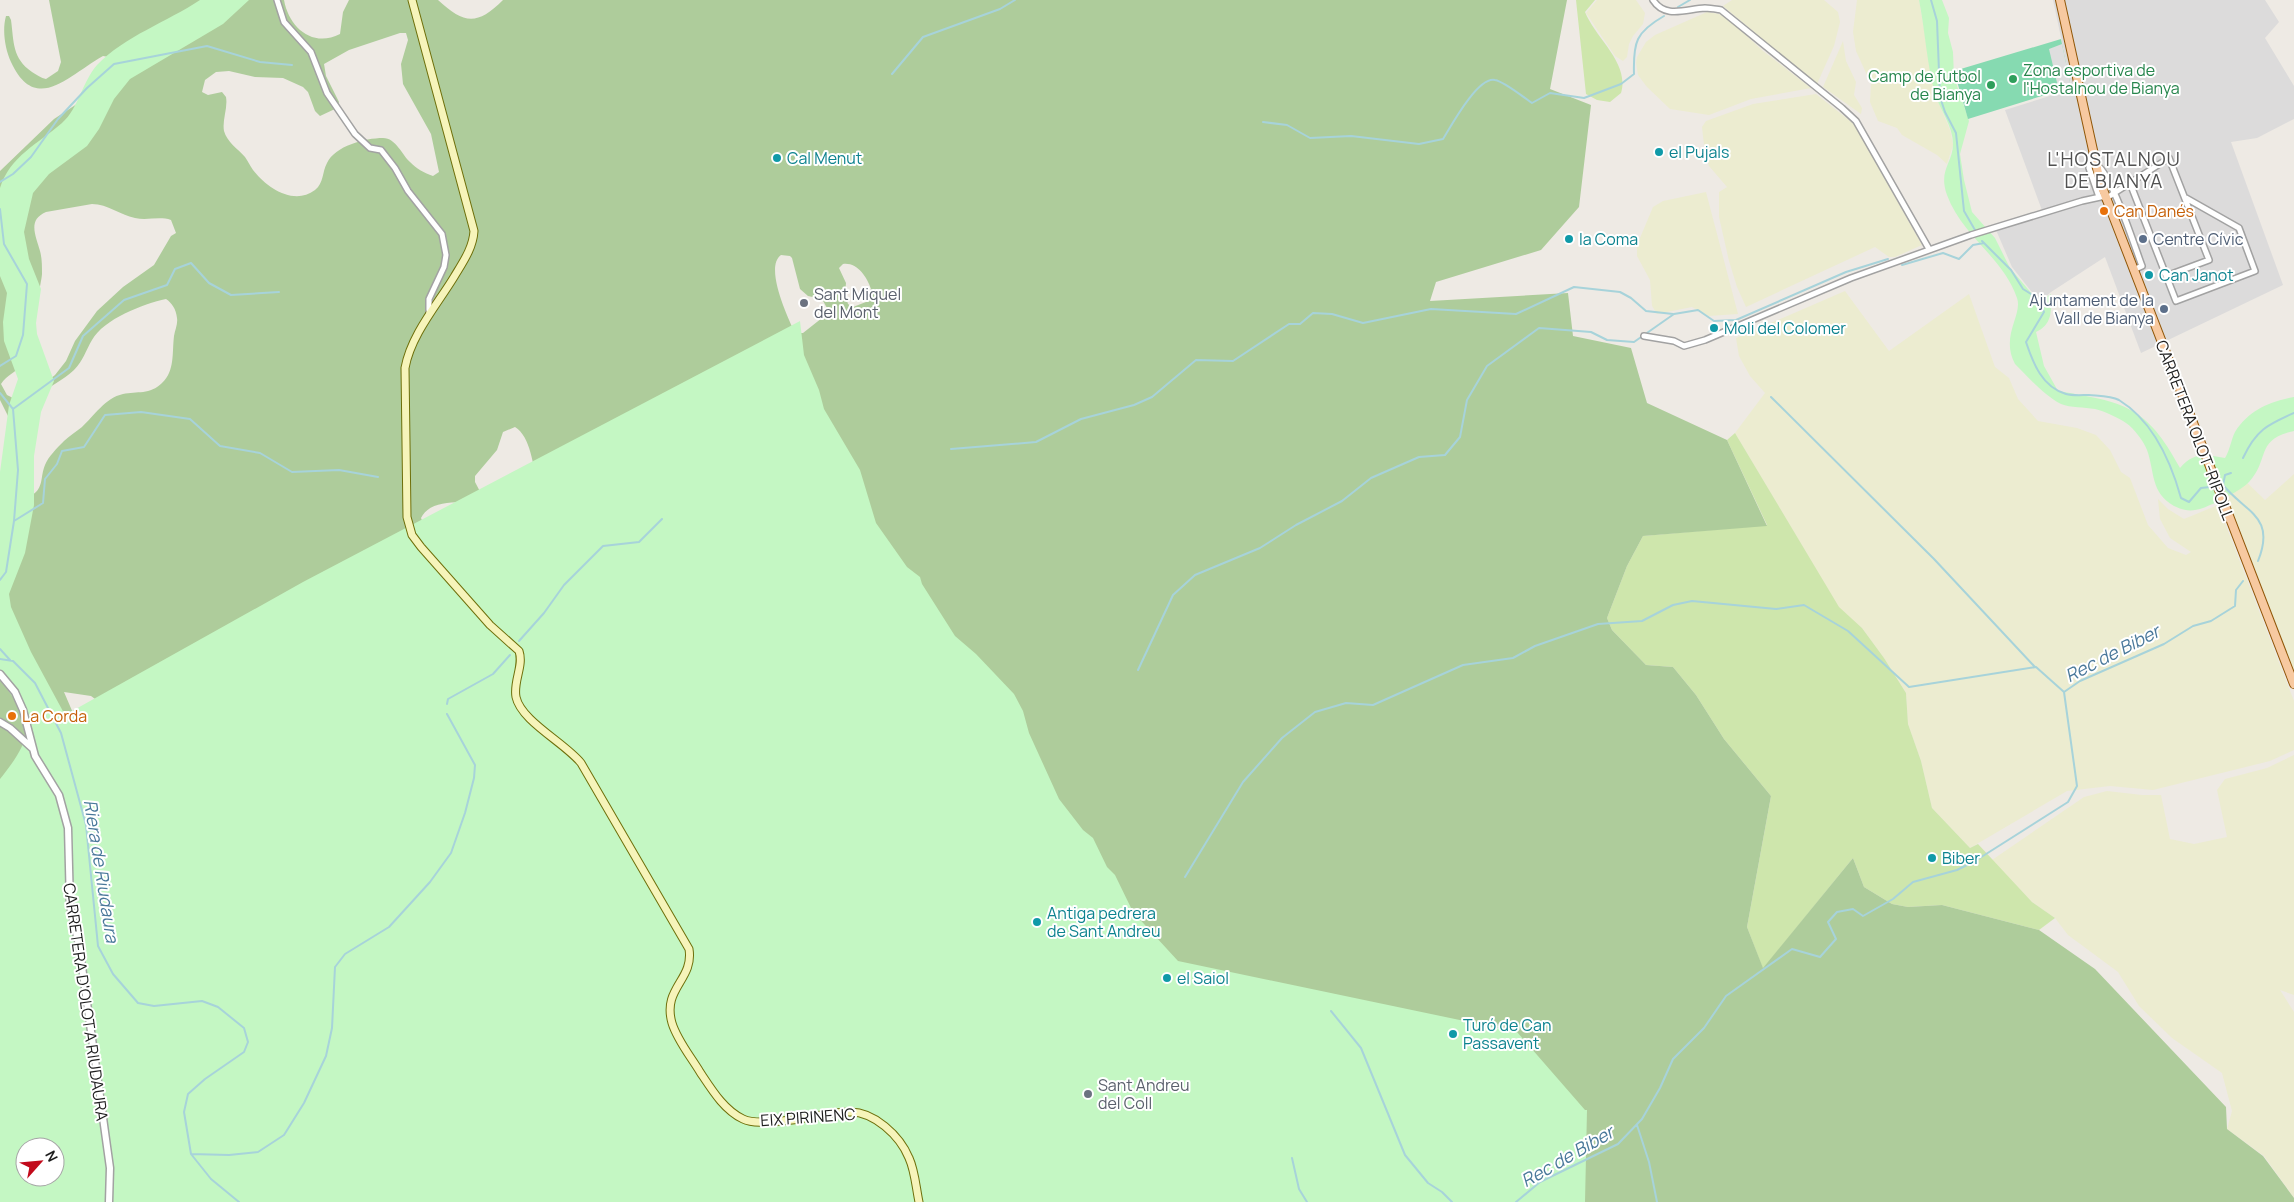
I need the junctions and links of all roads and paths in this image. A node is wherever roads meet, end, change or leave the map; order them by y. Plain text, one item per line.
1 (277, 0) edge
2 (412, 0) edge
3 (1653, 0) edge
4 (2060, 0) edge
5 (2092, 152) junction
6 (2094, 164) junction
7 (2130, 183) junction
8 (2111, 186) junction
9 (2123, 187) junction
10 (2116, 194) junction
11 (2103, 196) junction
12 (2186, 198) junction
13 (1929, 249) junction
14 (2133, 270) junction
15 (2166, 276) junction
16 (429, 317) junction
17 (1644, 336) dead end
18 (0, 674) edge
19 (2294, 684) edge
20 (0, 722) edge
21 (33, 749) junction
22 (109, 1202) edge
23 (919, 1202) edge

1 - 16 street
2 - 16 main road
3 - 13 street
4 - 5 main road, CARRETERA OLOT-RIPOLL
5 - 6 main road, CARRETERA OLOT-RIPOLL
5 - 11 street
6 - 8 street
6 - 11 main road, CARRETERA OLOT-RIPOLL
7 - 9 street
7 - 12 street
7 - 15 street
8 - 9 street
8 - 10 street
8 - 11 street
9 - 10 street
10 - 11 street
10 - 14 street
11 - 13 street
11 - 14 main road, CARRETERA OLOT-RIPOLL
12 - 15 street
12 - 15 street
13 - 17 street
14 - 19 main road, CARRETERA OLOT-RIPOLL
16 - 23 main road, EIX PIRINENC
18 - 21 street
20 - 21 street
21 - 22 street, CARRETERA D'OLOT A RIUDAURA

